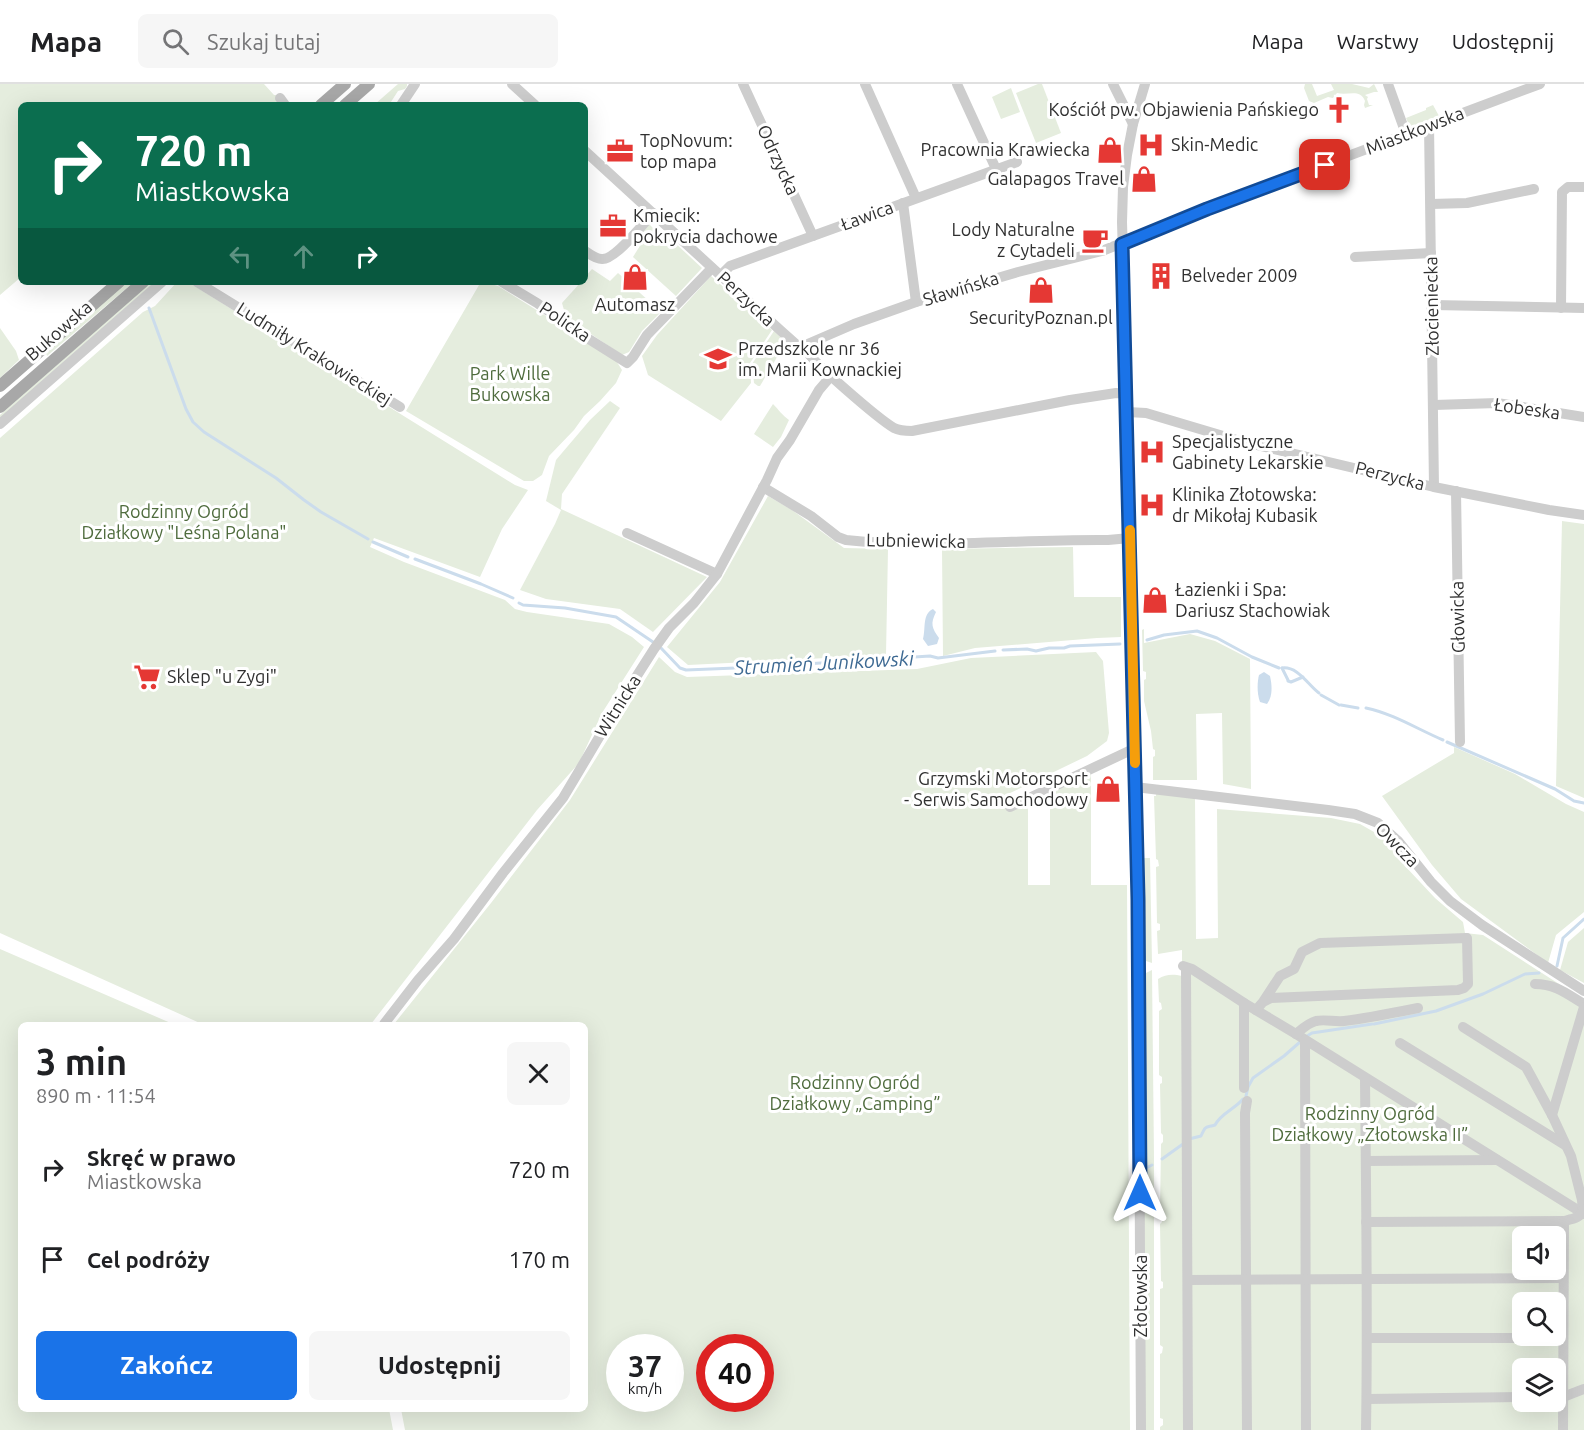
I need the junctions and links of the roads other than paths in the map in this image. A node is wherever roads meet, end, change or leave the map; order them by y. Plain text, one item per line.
1 (345, 84) edge
2 (369, 84) edge
3 (415, 84) edge
4 (743, 84) edge
5 (865, 84) edge
6 (957, 84) edge
7 (1113, 84) edge
8 (1145, 84) edge
9 (1388, 84) edge
10 (1540, 84) edge
11 (519, 86) edge
12 (324, 102) edge
13 (348, 102) edge
14 (403, 102) edge
15 (532, 102) edge
16 (1133, 124) junction
17 (1429, 125) junction
18 (1406, 134) junction
19 (588, 154) edge
20 (1017, 162) dead end
21 (996, 170) junction
22 (1584, 187) edge
23 (1534, 189) dead end
24 (916, 198) junction
25 (903, 203) junction
26 (1431, 204) junction
27 (653, 213) junction
28 (813, 236) junction
29 (1122, 244) junction
30 (588, 253) edge
31 (1431, 253) junction
32 (1355, 257) dead end
33 (716, 272) junction
34 (116, 285) edge
35 (139, 285) edge
36 (159, 285) edge
37 (202, 285) edge
38 (507, 285) edge
39 (916, 302) junction
40 (1432, 305) junction
41 (1561, 308) junction
42 (1584, 308) edge
43 (803, 346) junction
44 (627, 363) joint
45 (831, 376) junction
46 (0, 386) edge
47 (1127, 394) junction
48 (1434, 405) junction
49 (0, 407) edge
50 (400, 407) dead end
51 (1127, 412) junction
52 (1584, 417) edge
53 (0, 424) edge
54 (763, 487) junction
55 (1434, 487) junction
56 (1456, 491) junction
57 (1584, 515) edge
58 (627, 533) dead end
59 (1130, 538) junction
60 (717, 574) junction
61 (1460, 742) dead end
62 (1134, 750) junction
63 (1135, 787) junction
64 (1010, 807) dead end
65 (1536, 984) dead end
66 (1584, 991) edge
67 (1244, 1003) junction
68 (1584, 1005) edge
69 (1260, 1006) junction
70 (1418, 1008) dead end
71 (386, 1022) edge
72 (1462, 1026) dead end
73 (1301, 1037) junction
74 (1400, 1043) dead end
75 (1365, 1078) junction
76 (1244, 1088) dead end
77 (1247, 1101) dead end
78 (1552, 1115) junction
79 (1566, 1145) junction
80 (1365, 1161) junction
81 (1498, 1161) junction
82 (1584, 1212) edge
83 (1563, 1221) junction
84 (1366, 1222) junction
85 (1563, 1226) edge
86 (1512, 1278) edge
87 (1366, 1279) junction
88 (1188, 1280) junction
89 (1305, 1280) junction
90 (1246, 1281) junction
91 (1368, 1338) junction
92 (1512, 1338) edge
93 (1584, 1389) edge
94 (1566, 1395) edge
95 (1512, 1397) edge
96 (1367, 1399) junction
97 (1561, 1412) edge
98 (1141, 1430) edge
99 (1188, 1430) edge
100 (1247, 1430) edge
101 (1306, 1430) edge
102 (1366, 1430) edge
103 (1563, 1430) edge

1 - 12 main road
2 - 13 main road
3 - 14 street
4 - 28 street, Odrzycka
5 - 24 street
6 - 21 street
7 - 16 street
8 - 16 street, Złotowska
9 - 18 street
10 - 17 street, Miastkowska
11 - 15 street
16 - 29 street, Złotowska
17 - 18 street, Miastkowska
17 - 26 street, Złocieniecka
18 - 29 street, Miastkowska
19 - 27 street, Perzycka
20 - 21 street, Ławica
21 - 24 street, Ławica
22 - 41 street
23 - 26 street
24 - 25 street, Ławica
25 - 28 street, Ławica
25 - 39 street
26 - 31 street, Złocieniecka
27 - 30 street
27 - 33 street, Perzycka
28 - 33 street, Ławica
29 - 39 street, Sławińska
29 - 47 street, Złotowska
31 - 32 street
31 - 40 street, Złocieniecka
33 - 43 street, Perzycka
33 - 44 street, Ławica
34 - 46 main road, Bukowska
35 - 49 main road, Bukowska
36 - 53 street
37 - 50 street, Ludmiły Krakowieckiej
38 - 44 street, Policka
39 - 43 street, Sławińska
40 - 41 street
40 - 48 street, Złocieniecka
41 - 42 street
43 - 45 street, Perzycka
45 - 47 street, Perzycka
45 - 54 street, Witnicka
47 - 51 street, Złotowska
48 - 52 street, Łobeska
48 - 55 street, Złocieniecka
51 - 55 street, Perzycka
51 - 59 street, Złotowska
54 - 59 street, Lubniewicka
54 - 60 street, Witnicka
55 - 56 street, Perzycka
56 - 57 street, Perzycka
56 - 61 street, Głowicka
58 - 60 street
59 - 62 street, Złotowska
60 - 71 street, Witnicka
62 - 63 street, Złotowska
62 - 64 street
63 - 66 street, Owcza
63 - 98 street, Złotowska
65 - 68 street
67 - 69 street
67 - 76 street
67 - 88 street
68 - 78 street
69 - 69 street
69 - 73 street
70 - 73 street
72 - 78 street
73 - 75 street
73 - 89 street
74 - 79 street
75 - 80 street
75 - 81 street
77 - 90 street
78 - 79 street
79 - 82 street
80 - 81 street
80 - 84 street
81 - 82 street
82 - 83 street
83 - 84 street
83 - 85 street
84 - 87 street
86 - 87 street
87 - 89 street
87 - 91 street
88 - 90 street
88 - 99 street
89 - 90 street
89 - 101 street
90 - 100 street
91 - 92 street
91 - 96 street
93 - 94 street
95 - 96 street
96 - 102 street
97 - 103 street

